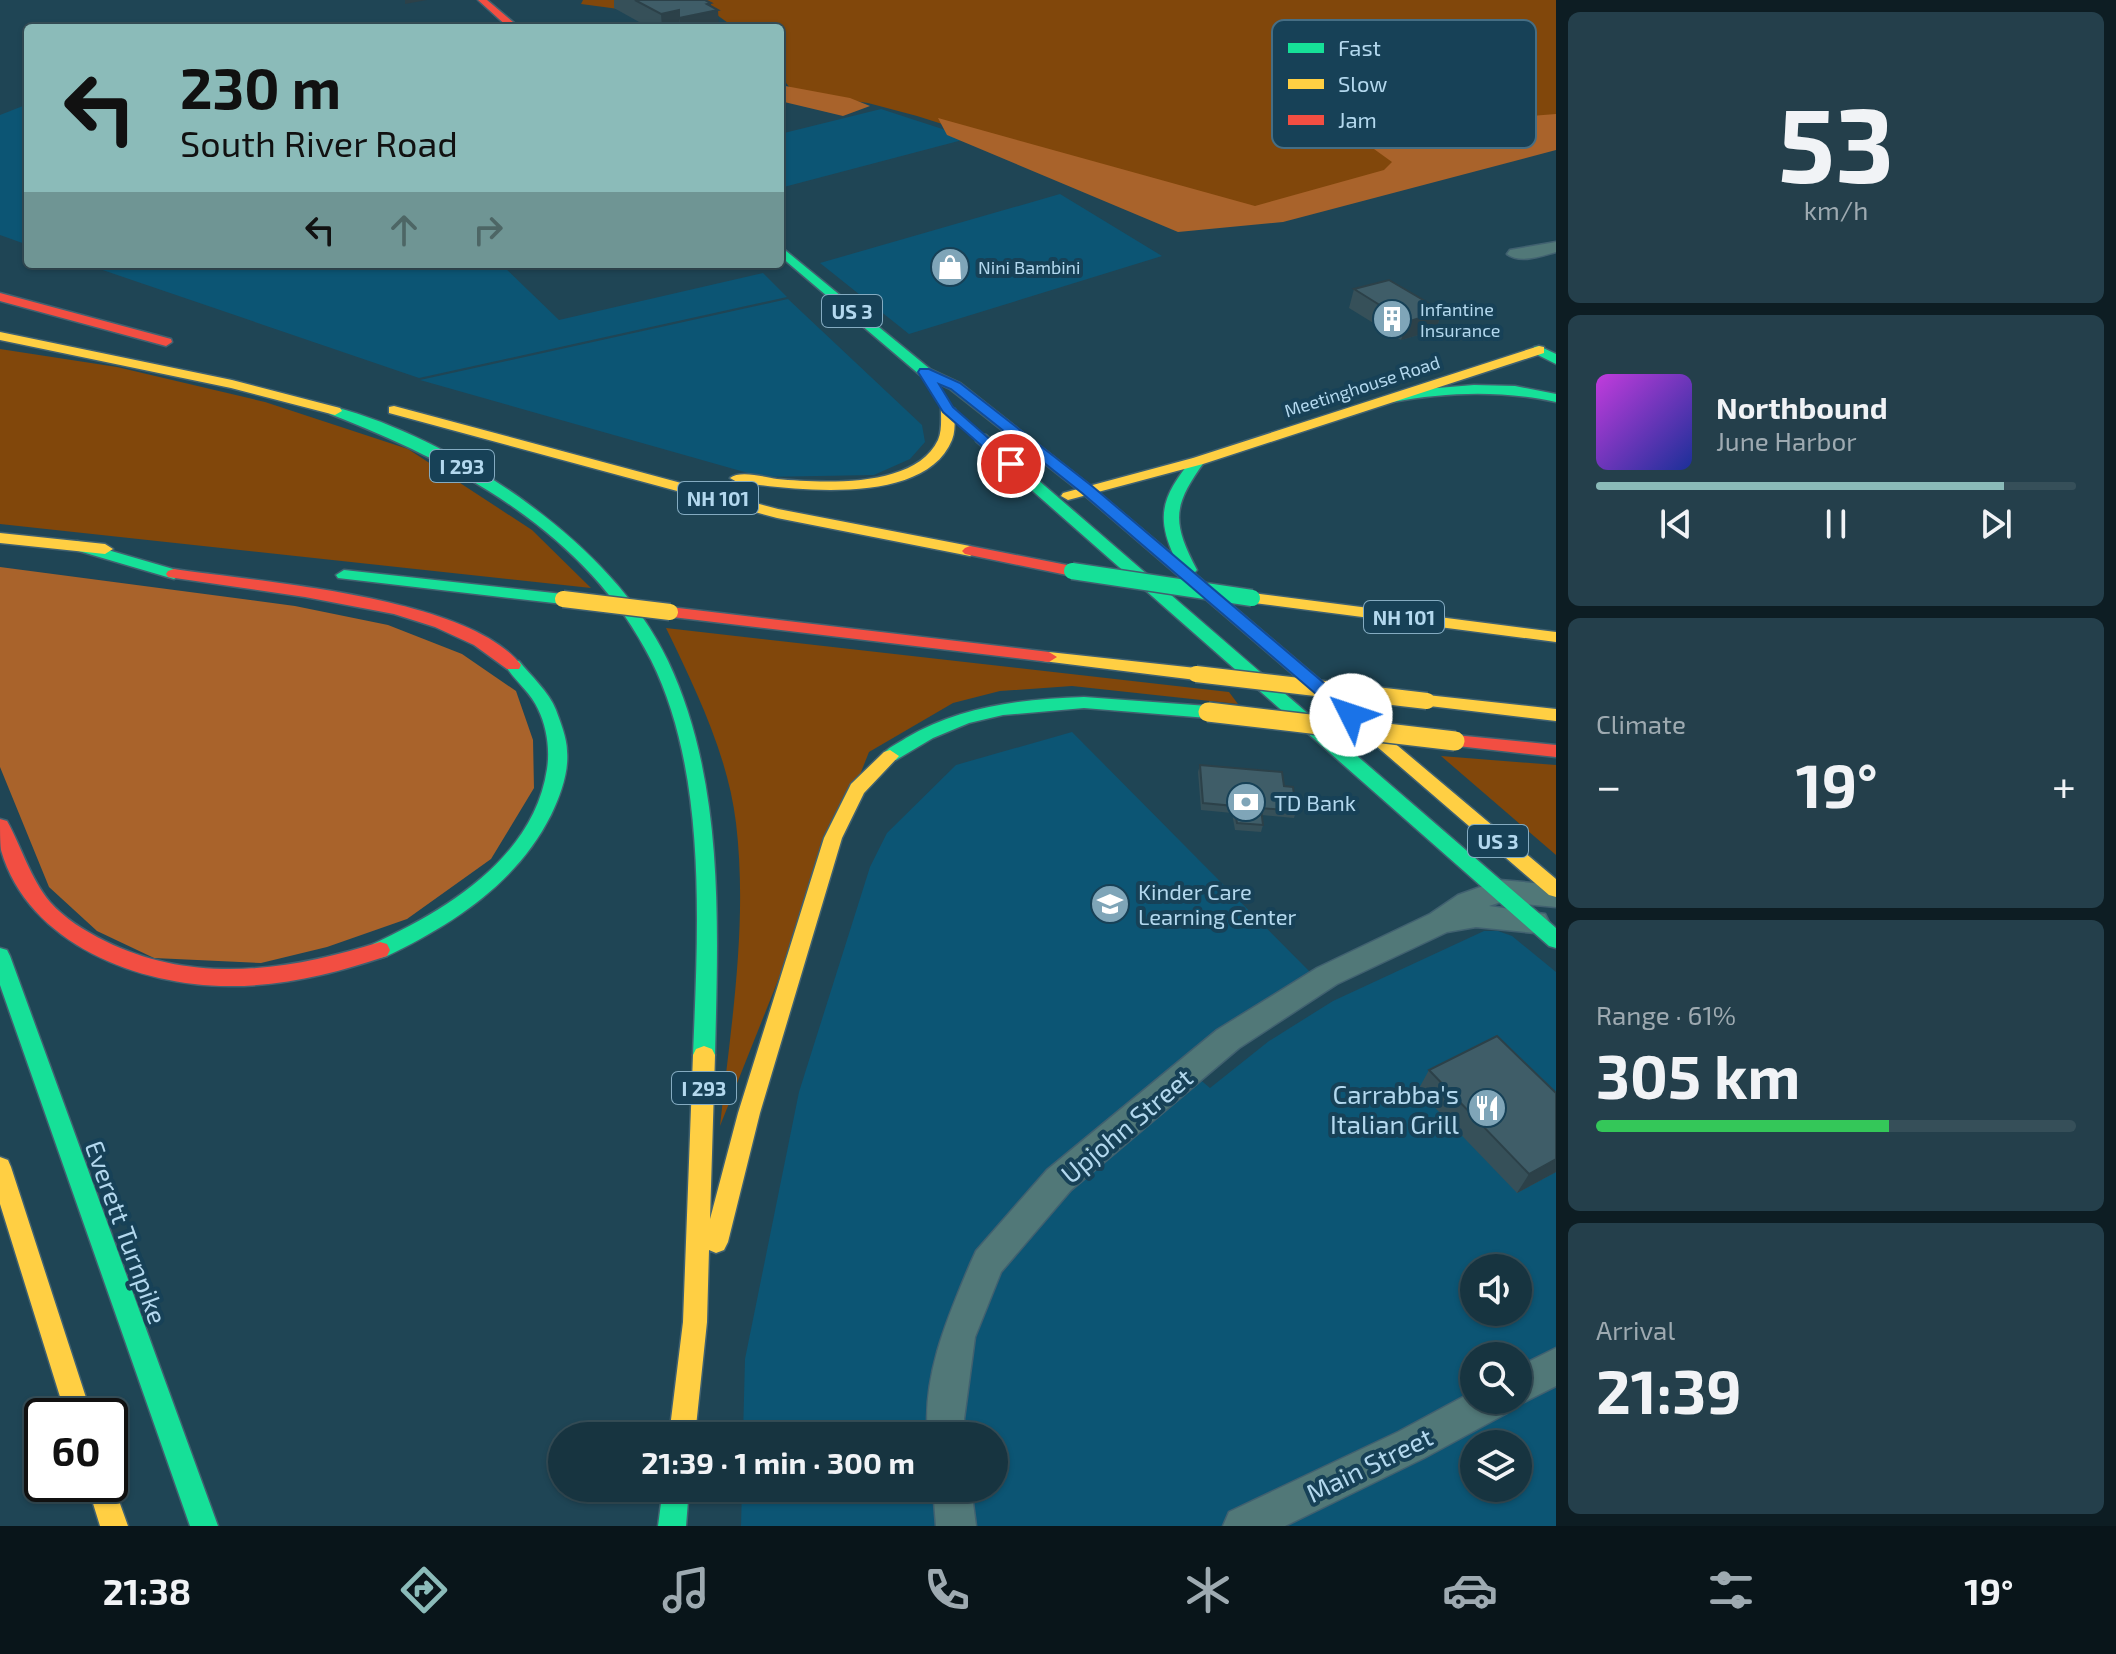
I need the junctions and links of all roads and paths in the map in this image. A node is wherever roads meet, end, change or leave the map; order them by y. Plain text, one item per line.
1 (482, 0) edge
2 (510, 24) edge
3 (1556, 247) edge
4 (784, 253) edge
5 (1516, 254) dead end
6 (0, 297) edge
7 (0, 335) edge
8 (181, 347) dead end
9 (1508, 360) junction
10 (1556, 360) edge
11 (925, 372) junction
12 (1556, 389) edge
13 (1392, 398) junction
14 (1556, 398) edge
15 (369, 402) junction
16 (948, 409) junction
17 (1198, 461) junction
18 (685, 469) dead end
19 (713, 474) dead end
20 (1094, 495) junction
21 (1053, 501) junction
22 (1067, 514) junction
23 (0, 538) edge
24 (77, 546) junction
25 (206, 560) dead end
26 (330, 574) dead end
27 (1194, 579) junction
28 (1367, 612) junction
29 (1556, 629) edge
30 (1556, 637) edge
31 (1556, 715) edge
32 (1556, 751) edge
33 (0, 826) edge
34 (1500, 891) junction
35 (1556, 893) edge
36 (1440, 922) junction
37 (1546, 931) edge
38 (0, 956) edge
39 (0, 1167) edge
40 (695, 1322) junction
41 (73, 1398) edge
42 (1468, 1414) edge
43 (684, 1422) edge
44 (945, 1422) edge
45 (106, 1502) edge
46 (675, 1502) edge
47 (953, 1502) edge
48 (114, 1526) edge
49 (204, 1526) edge
50 (672, 1526) edge
51 (956, 1526) edge
52 (1243, 1526) edge

1 - 2 main road
3 - 5 street
4 - 11 main road, US 3
6 - 8 main road
7 - 15 main road, NH 101
7 - 40 main road, I 293
9 - 10 main road, Meetinghouse Road
9 - 12 main road
9 - 13 main road, Meetinghouse Road
11 - 16 main road, US 3
11 - 20 main road, US 3
13 - 14 main road
13 - 17 main road, Meetinghouse Road
15 - 18 main road
15 - 28 main road, NH 101, bridge
16 - 19 main road
16 - 21 main road, US 3
17 - 20 main road, Meetinghouse Road
17 - 27 main road
20 - 21 main road, Meetinghouse Road
20 - 22 main road, Meetinghouse Road
20 - 27 main road, US 3
21 - 22 main road, US 3
22 - 34 main road, US 3
23 - 24 main road
24 - 25 main road
24 - 33 main road
26 - 31 main road, bridge
27 - 35 main road, US 3
28 - 29 main road
28 - 30 main road, NH 101
32 - 40 main road, bridge
34 - 35 street, Upjohn Street
34 - 36 street, Upjohn Street
34 - 37 main road, US 3
36 - 37 street, Upjohn Street
36 - 44 street, Upjohn Street
38 - 49 main road, Everett Turnpike
39 - 41 main road
40 - 43 main road, I 293
42 - 52 street, Main Street
45 - 48 main road
46 - 50 main road
47 - 51 street

